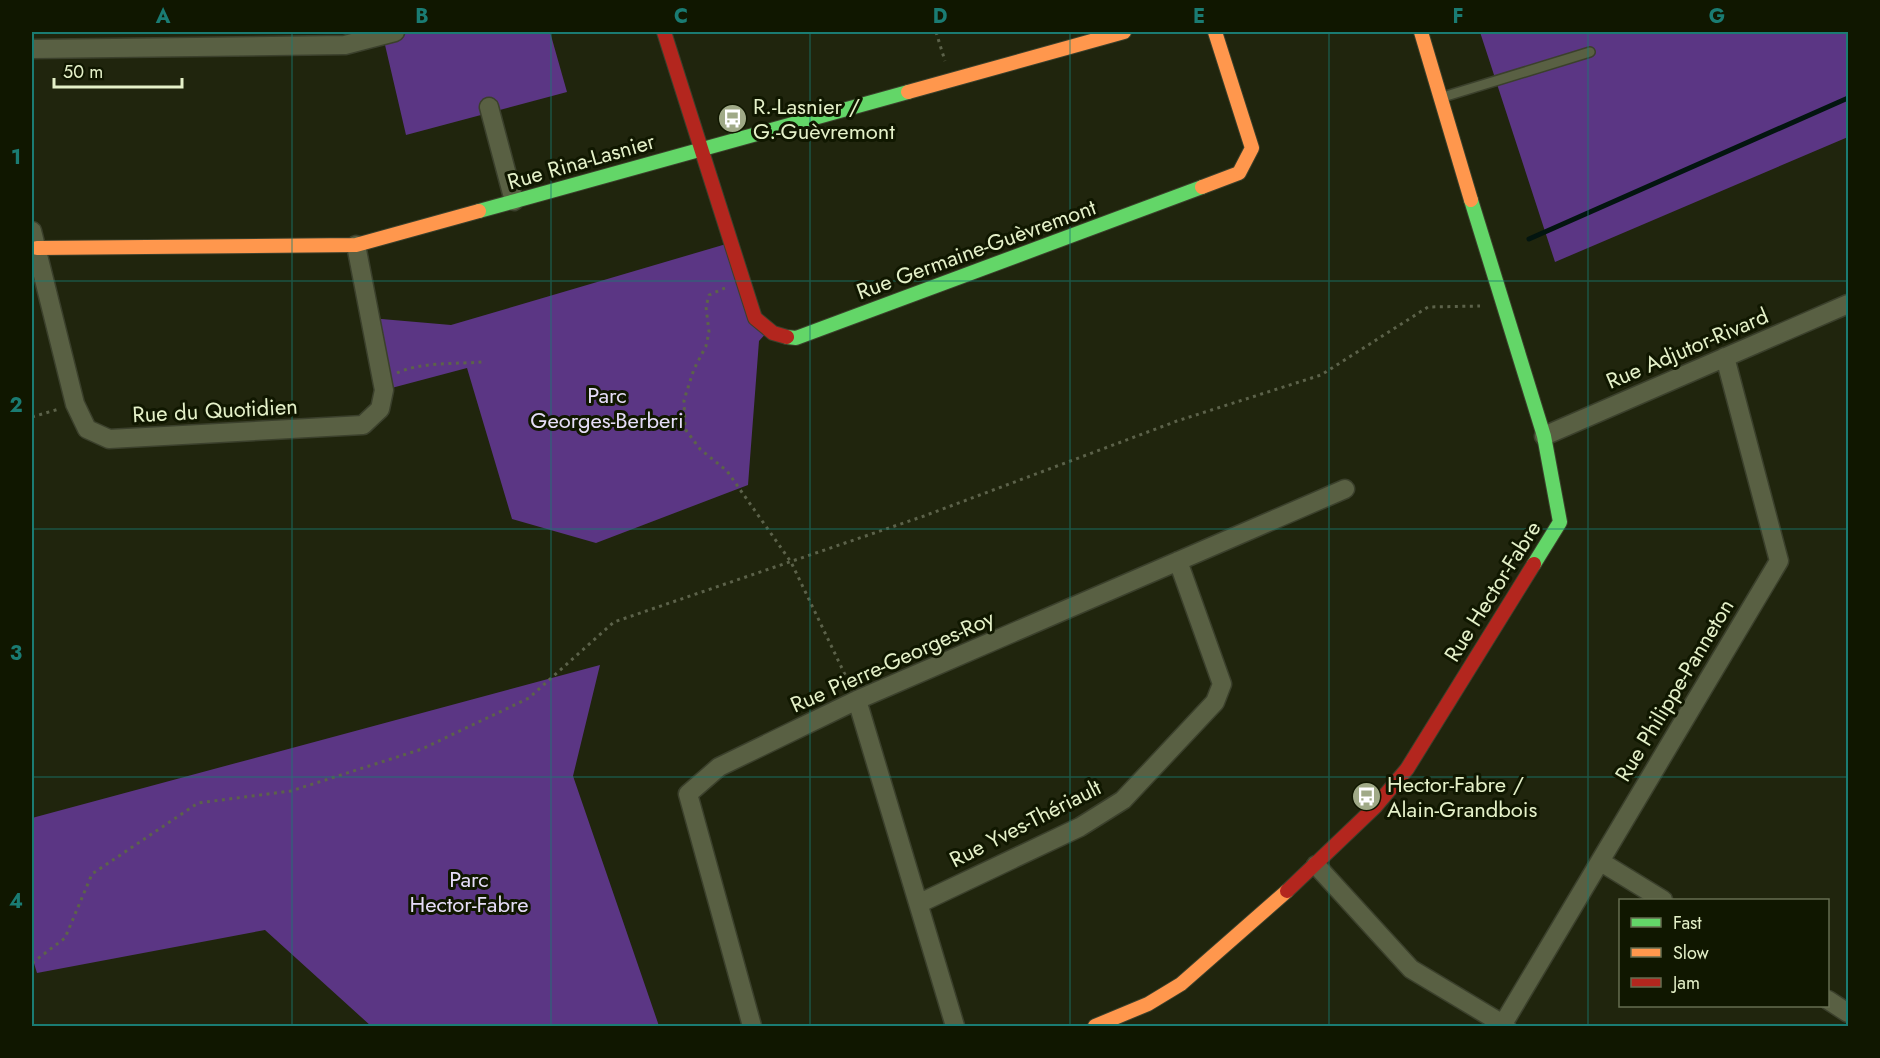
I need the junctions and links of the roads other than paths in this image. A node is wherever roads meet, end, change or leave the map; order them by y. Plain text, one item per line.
1 (395, 32) edge
2 (664, 32) edge
3 (1124, 32) edge
4 (1215, 32) edge
5 (1421, 32) edge
6 (32, 49) edge
7 (1590, 52) dead end
8 (1441, 98) junction
9 (489, 106) dead end
10 (702, 149) junction
11 (514, 201) junction
12 (34, 240) edge
13 (356, 245) junction
14 (1848, 304) edge
15 (1725, 357) junction
16 (1544, 436) junction
17 (1345, 489) dead end
18 (1178, 561) junction
19 (857, 700) junction
20 (1601, 862) junction
21 (1316, 865) junction
22 (1661, 899) edge
23 (920, 903) junction
24 (1829, 1001) edge
25 (1848, 1013) edge
26 (1505, 1025) edge
27 (752, 1026) edge
28 (955, 1026) edge
29 (1095, 1026) edge

1 - 6 street
2 - 10 street, Rue Germaine-Guèvremont
3 - 10 street, Rue Rina-Lasnier
4 - 10 street, Rue Germaine-Guèvremont
5 - 8 street, Rue Hector-Fabre
7 - 8 lane
8 - 16 street, Rue Hector-Fabre
9 - 11 street
10 - 11 street, Rue Rina-Lasnier
11 - 13 street, Rue Rina-Lasnier
12 - 13 street, Rue Rina-Lasnier
12 - 13 street, Rue du Quotidien
14 - 15 street, Rue Adjutor-Rivard
15 - 16 street, Rue Adjutor-Rivard
15 - 20 street, Rue Philippe-Panneton
16 - 21 street, Rue Hector-Fabre
17 - 18 street, Rue Pierre-Georges-Roy
18 - 19 street, Rue Pierre-Georges-Roy
18 - 23 street, Rue Yves-Thériault
19 - 23 street
19 - 27 street, Rue Pierre-Georges-Roy
20 - 22 street
20 - 26 street, Rue Philippe-Panneton
21 - 26 street
21 - 29 street, Rue Hector-Fabre
23 - 28 street
24 - 25 street

